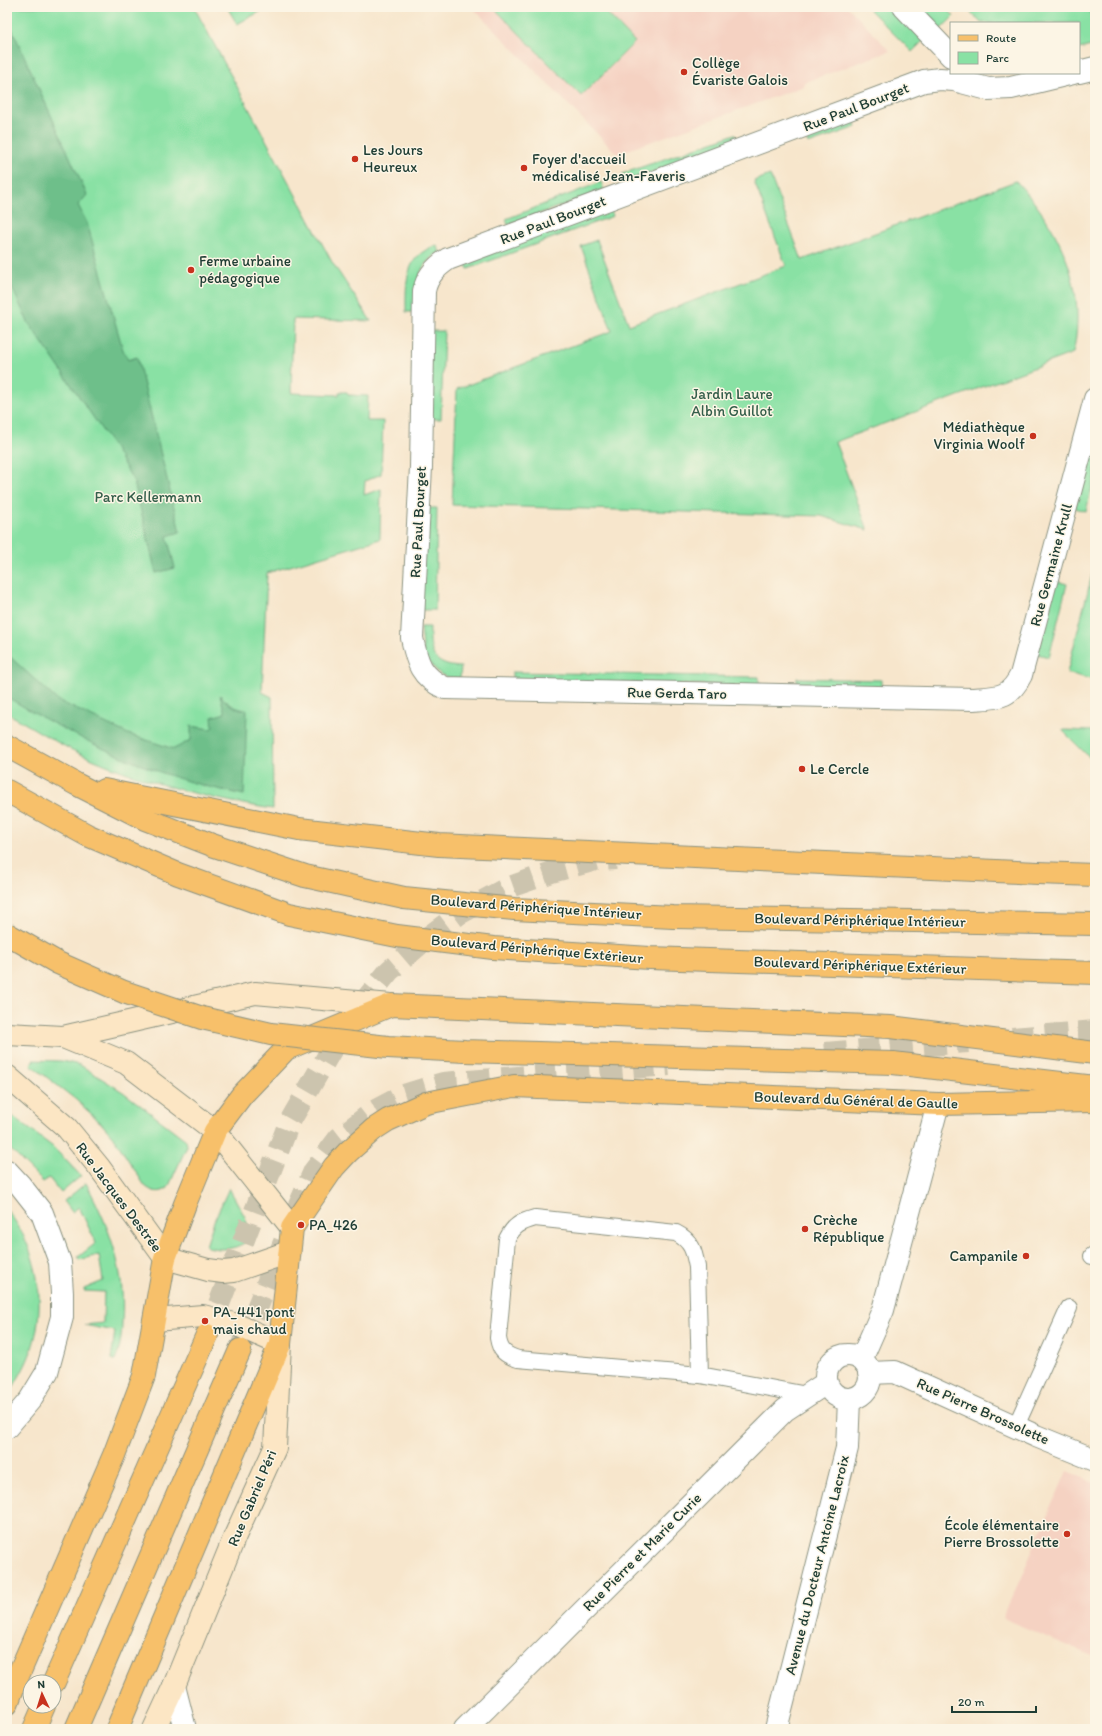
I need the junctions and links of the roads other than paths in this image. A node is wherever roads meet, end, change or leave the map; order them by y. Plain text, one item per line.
1 (904, 7) edge
2 (950, 55) edge
3 (1095, 68) edge
4 (1080, 72) edge
5 (972, 74) edge
6 (1069, 74) edge
7 (988, 89) junction
8 (1095, 399) edge
9 (412, 638) joint
10 (973, 699) joint
11 (7, 746) edge
12 (76, 784) junction
13 (7, 791) edge
14 (1095, 875) edge
15 (1095, 924) edge
16 (7, 934) edge
17 (1095, 973) edge
18 (391, 1005) junction
19 (7, 1034) edge
20 (63, 1037) junction
21 (1095, 1053) edge
22 (7, 1076) edge
23 (1095, 1087) edge
24 (1095, 1101) edge
25 (938, 1104) junction
26 (215, 1132) junction
27 (14, 1178) edge
28 (292, 1228) junction
29 (289, 1252) junction
30 (165, 1258) junction
31 (1069, 1308) dead end
32 (155, 1320) junction
33 (207, 1335) tunnel mouth
34 (280, 1344) junction
35 (240, 1350) tunnel mouth
36 (865, 1366) junction
37 (700, 1375) junction
38 (826, 1383) junction
39 (807, 1395) junction
40 (849, 1399) junction
41 (1016, 1426) junction
42 (7, 1427) edge
43 (1095, 1460) edge
44 (58, 1674) edge
45 (174, 1686) junction
46 (9, 1696) edge
47 (41, 1714) edge
48 (34, 1729) edge
49 (76, 1729) edge
50 (117, 1729) edge
51 (154, 1729) edge
52 (185, 1729) edge
53 (465, 1729) edge
54 (776, 1729) edge

1 - 2 street
3 - 4 street
5 - 7 street
6 - 7 street, Rue Paul Bourget
7 - 9 street, Rue Paul Bourget
8 - 10 street, Rue Germaine Krull
9 - 10 street, Rue Gerda Taro
11 - 12 main road, Boulevard Périphérique Intérieur
12 - 14 main road
12 - 15 main road, Boulevard Périphérique Intérieur
13 - 17 main road, Boulevard Périphérique Extérieur
16 - 23 main road, bridge
18 - 20 main road
18 - 21 main road
18 - 26 main road, Rue Jacques Destrée
19 - 20 main road
20 - 26 main road
22 - 30 main road, Rue Jacques Destrée
24 - 25 main road, Boulevard du Général de Gaulle
25 - 28 main road, Boulevard du Général de Gaulle
25 - 36 street
26 - 28 main road
26 - 30 main road, Rue Jacques Destrée
27 - 42 street
28 - 29 main road, Rue Gabriel Péri
29 - 30 main road
29 - 34 main road, Rue Gabriel Péri
30 - 32 main road
31 - 41 lane
32 - 34 main road
32 - 46 main road
33 - 44 main road
34 - 45 main road, Rue Gabriel Péri
34 - 50 main road
35 - 49 main road
36 - 38 street
36 - 40 street
36 - 41 street, Rue Pierre Brossolette
37 - 37 lane
37 - 39 lane
38 - 39 street, Rue Pierre et Marie Curie
38 - 40 street
39 - 53 street, Rue Pierre et Marie Curie
40 - 54 street, Avenue du Docteur Antoine Lacroix
41 - 43 street, Rue Pierre Brossolette
45 - 51 main road, Rue Gabriel Péri
45 - 52 street
47 - 48 main road

